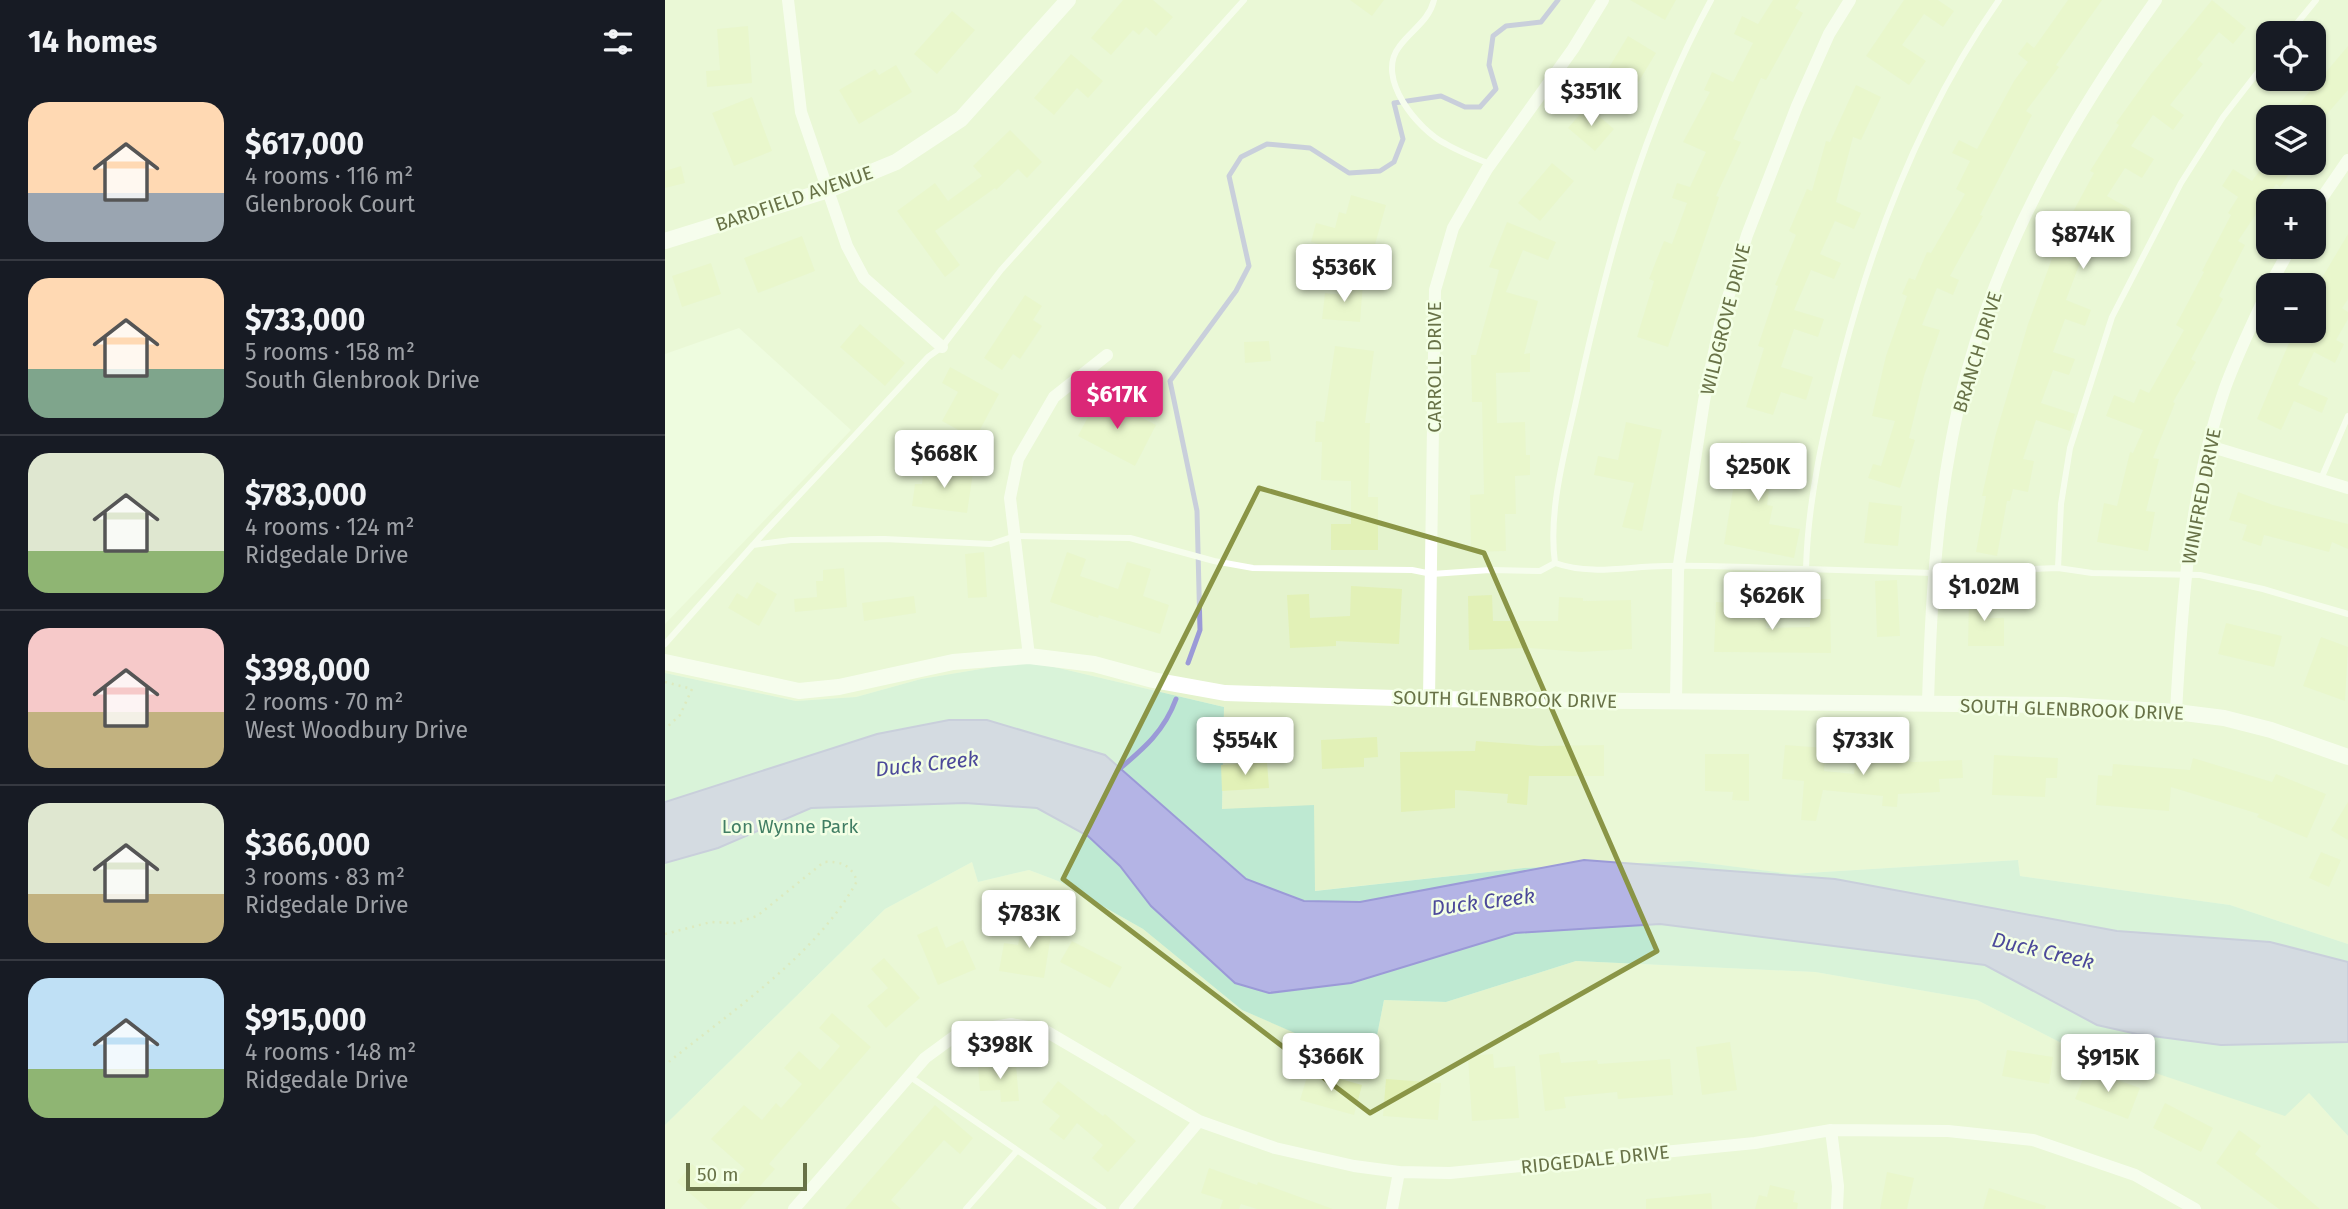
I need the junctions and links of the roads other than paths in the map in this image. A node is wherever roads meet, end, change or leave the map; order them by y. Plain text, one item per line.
1 (788, 0) edge
2 (1068, 0) edge
3 (1244, 0) edge
4 (1434, 0) edge
5 (1604, 0) edge
6 (1711, 0) edge
7 (1850, 0) edge
8 (1999, 0) edge
9 (2156, 0) edge
10 (2316, 0) edge
11 (2299, 21) edge
12 (2256, 74) edge
13 (2348, 160) edge
14 (1490, 164) junction
15 (828, 190) junction
16 (2326, 192) edge
17 (665, 241) edge
18 (2256, 318) edge
19 (942, 347) junction
20 (1107, 355) dead end
21 (2348, 416) edge
22 (2209, 446) junction
23 (2321, 479) junction
24 (2348, 488) edge
25 (1015, 536) junction
26 (753, 545) junction
27 (1555, 564) junction
28 (1678, 567) junction
29 (2058, 568) junction
30 (1806, 569) junction
31 (1933, 573) junction
32 (1431, 574) junction
33 (2186, 576) junction
34 (2348, 614) edge
35 (665, 644) edge
36 (1029, 656) junction
37 (665, 662) edge
38 (1429, 699) junction
39 (1676, 701) junction
40 (1928, 703) junction
41 (2176, 712) junction
42 (2348, 757) edge
43 (909, 1076) junction
44 (1199, 1121) junction
45 (1831, 1130) junction
46 (1016, 1152) junction
47 (1399, 1172) junction
48 (794, 1209) edge
49 (966, 1209) edge
50 (1103, 1209) edge
51 (1125, 1209) edge
52 (1392, 1209) edge
53 (1837, 1209) edge
54 (2195, 1209) edge

1 - 15 street
2 - 15 street, BARDFIELD AVENUE
3 - 19 lane
4 - 14 lane
5 - 14 street, CARROLL DRIVE
6 - 27 lane
7 - 28 street, WILDGROVE DRIVE
8 - 30 lane
9 - 31 street, BRANCH DRIVE
10 - 11 lane
12 - 29 lane
13 - 16 street
14 - 32 street, CARROLL DRIVE
15 - 17 street, BARDFIELD AVENUE
15 - 19 street
18 - 22 street, WINIFRED DRIVE
19 - 26 lane
20 - 25 street
21 - 23 lane
22 - 23 street
22 - 33 street, WINIFRED DRIVE
23 - 24 street
25 - 26 lane
25 - 32 lane
25 - 36 street
26 - 35 lane
27 - 28 lane
27 - 32 lane
28 - 30 lane
28 - 39 street, WILDGROVE DRIVE
29 - 31 lane
29 - 33 lane
30 - 31 lane
31 - 40 street, BRANCH DRIVE
32 - 38 street, CARROLL DRIVE
33 - 34 lane
33 - 41 street, WINIFRED DRIVE
36 - 37 street, SOUTH GLENBROOK DRIVE
36 - 38 street, SOUTH GLENBROOK DRIVE
38 - 39 street, SOUTH GLENBROOK DRIVE
39 - 40 street, SOUTH GLENBROOK DRIVE
40 - 41 street, SOUTH GLENBROOK DRIVE
41 - 42 street, SOUTH GLENBROOK DRIVE
43 - 44 street, RIDGEDALE DRIVE
43 - 46 lane
43 - 48 street
44 - 47 street, RIDGEDALE DRIVE
44 - 51 street
45 - 47 street, RIDGEDALE DRIVE
45 - 53 street
45 - 54 street, RIDGEDALE DRIVE
46 - 49 lane
46 - 50 lane
47 - 52 street

